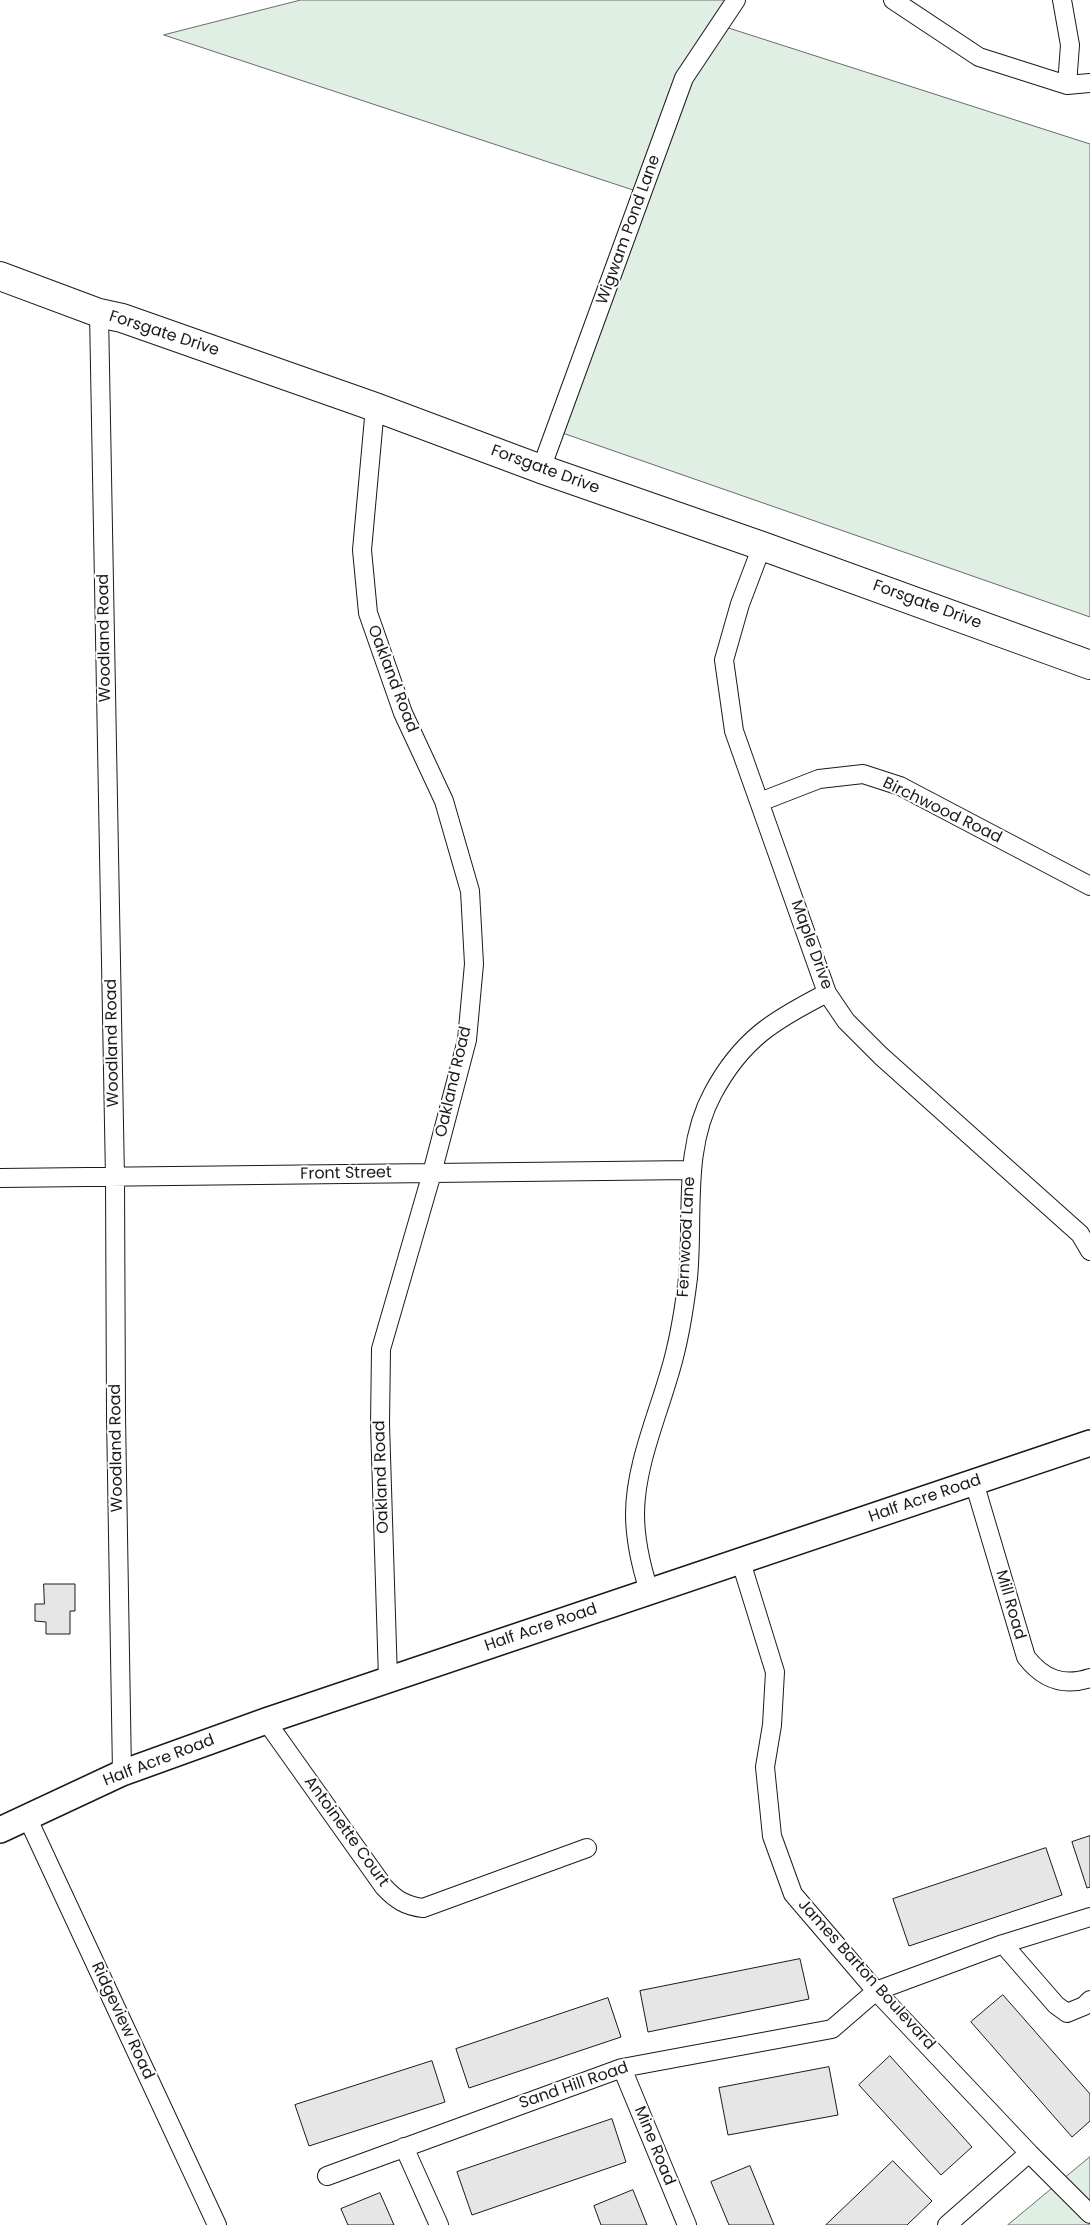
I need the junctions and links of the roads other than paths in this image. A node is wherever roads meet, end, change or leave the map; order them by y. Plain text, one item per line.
1 (736, 0) edge
2 (894, 0) edge
3 (1062, 0) edge
4 (1090, 83) edge
5 (1067, 85) junction
6 (0, 276) edge
7 (99, 313) junction
8 (375, 407) junction
9 (541, 470) junction
10 (762, 546) junction
11 (1090, 665) edge
12 (760, 802) junction
13 (1090, 886) edge
14 (827, 993) junction
15 (691, 1170) junction
16 (432, 1173) junction
17 (0, 1178) edge
18 (115, 1178) junction
19 (1085, 1229) edge
20 (1090, 1250) edge
21 (1090, 1443) edge
22 (974, 1482) junction
23 (741, 1562) junction
24 (649, 1591) junction
25 (1090, 1678) edge
26 (388, 1679) junction
27 (266, 1721) junction
28 (122, 1773) junction
29 (27, 1817) junction
30 (0, 1830) edge
31 (587, 1848) dead end
32 (1090, 1917) edge
33 (1004, 1944) junction
34 (876, 1990) junction
35 (1090, 2000) edge
36 (622, 2068) junction
37 (404, 2148) junction
38 (1029, 2153) junction
39 (327, 2176) dead end
40 (1090, 2214) edge
41 (217, 2225) edge
42 (439, 2225) edge
43 (687, 2225) edge
44 (948, 2225) edge

1 - 9 street, Wigwam Pond Lane
2 - 5 street
3 - 5 street
4 - 5 street
6 - 7 main road, Forsgate Drive
7 - 8 main road, Forsgate Drive
7 - 18 street, Woodland Road
8 - 9 main road, Forsgate Drive
8 - 16 street, Oakland Road
9 - 10 main road, Forsgate Drive
10 - 11 main road, Forsgate Drive
10 - 12 street, Maple Drive
12 - 13 street, Birchwood Road
12 - 14 street, Maple Drive
14 - 15 street, Fernwood Lane
14 - 19 street, Maple Drive
15 - 16 street, Front Street
15 - 24 street, Fernwood Lane
16 - 18 street, Front Street
16 - 26 street, Oakland Road
17 - 18 street, Front Street
18 - 28 street, Woodland Road
19 - 20 street, Maple Drive
21 - 22 street, Half Acre Road
22 - 23 street, Half Acre Road
22 - 25 street, Mill Road
23 - 24 street, Half Acre Road
23 - 34 street, James Barton Boulevard
24 - 26 street, Half Acre Road
26 - 27 street, Half Acre Road
27 - 28 street, Half Acre Road
27 - 31 street, Antoinette Court
28 - 29 street, Half Acre Road
29 - 30 street, Half Acre Road
29 - 41 street, Ridgeview Road
32 - 33 street
33 - 34 street
33 - 35 street
34 - 36 street, Sand Hill Road
34 - 38 street, James Barton Boulevard
36 - 37 street, Sand Hill Road
36 - 43 street, Mine Road
37 - 39 street, Sand Hill Road
37 - 42 street
38 - 40 street, James Barton Boulevard
38 - 44 street

